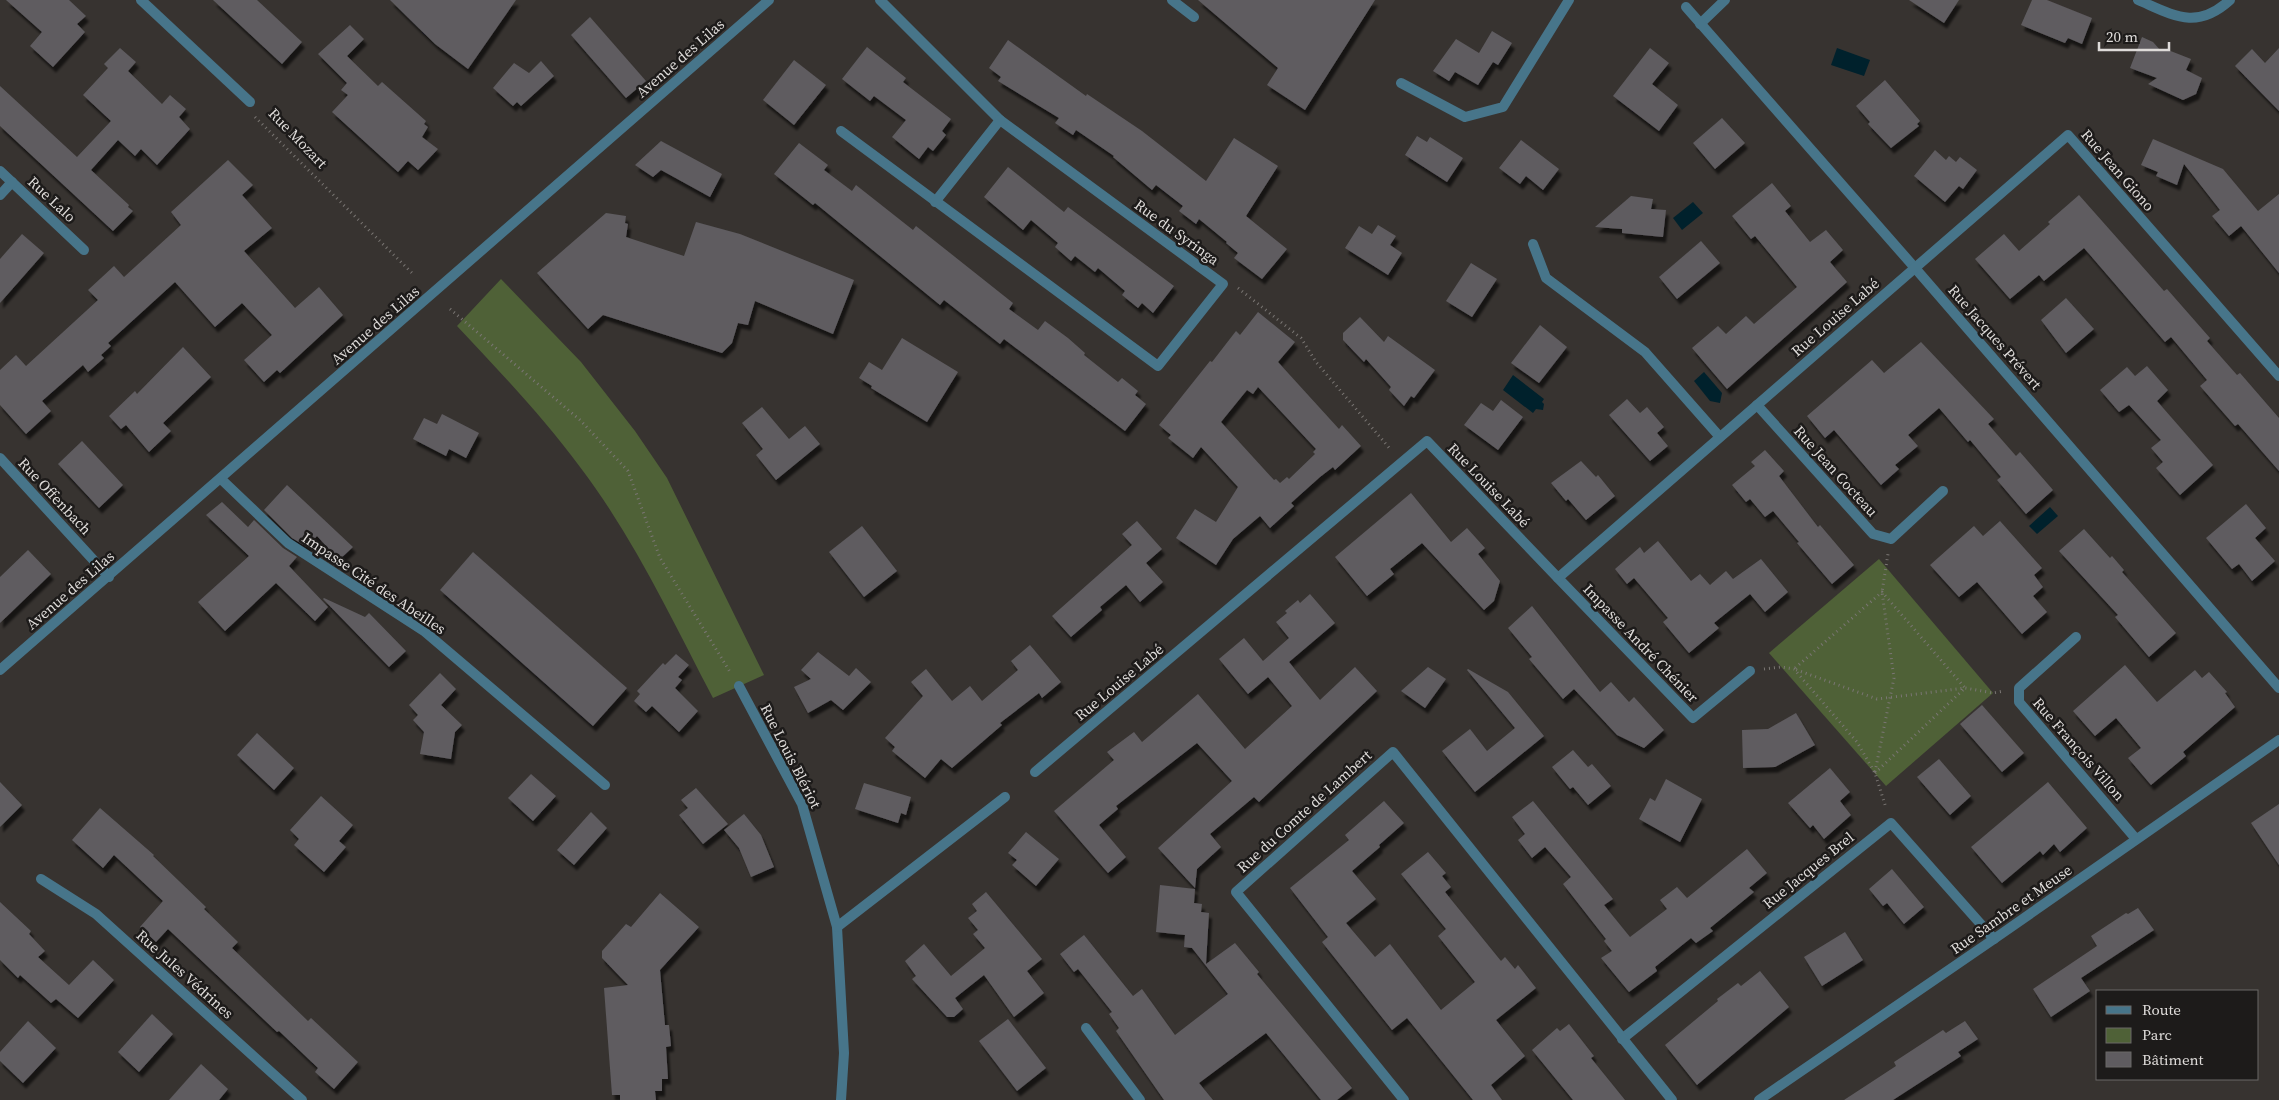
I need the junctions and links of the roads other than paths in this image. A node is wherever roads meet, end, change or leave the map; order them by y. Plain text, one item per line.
1 (141, 0) edge
2 (769, 0) edge
3 (880, 0) edge
4 (1172, 0) edge
5 (1569, 0) edge
6 (1725, 0) edge
7 (2138, 0) edge
8 (2230, 0) edge
9 (1686, 7) dead end
10 (1194, 16) dead end
11 (1700, 24) junction
12 (1401, 83) dead end
13 (250, 102) road end
14 (1000, 120) junction
15 (841, 131) dead end
16 (0, 171) edge
17 (12, 182) junction
18 (0, 195) edge
19 (935, 202) junction
20 (1533, 244) dead end
21 (84, 250) dead end
22 (1915, 268) junction
23 (2279, 376) edge
24 (1757, 405) junction
25 (1719, 436) junction
26 (0, 458) edge
27 (221, 479) junction
28 (1943, 491) dead end
29 (109, 576) junction
30 (1558, 578) junction
31 (2076, 637) dead end
32 (0, 670) edge
33 (1750, 670) road end
34 (739, 686) road end
35 (2279, 688) edge
36 (2279, 740) edge
37 (1034, 772) dead end
38 (605, 785) dead end
39 (1005, 797) dead end
40 (2136, 839) junction
41 (41, 879) dead end
42 (838, 927) junction
43 (1994, 939) junction
44 (1086, 1028) dead end
45 (1622, 1039) junction
46 (302, 1100) edge
47 (841, 1100) edge
48 (1140, 1100) edge
49 (1404, 1100) edge
50 (1672, 1100) edge
51 (1759, 1100) edge

1 - 13 street, Rue Mozart
2 - 27 street, Avenue des Lilas
3 - 14 street, Rue du Syringa
4 - 10 street
5 - 12 street
6 - 11 street
7 - 8 street
9 - 11 street, Rue Jacques Prévert
11 - 22 street, Rue Jacques Prévert
14 - 19 street
14 - 19 street, Rue du Syringa
15 - 19 street, Rue du Syringa
16 - 17 street, Rue Lalo
17 - 18 street
17 - 21 street, Rue Lalo
20 - 25 street
22 - 23 street, Rue Jean Giono
22 - 24 street, Rue Louise Labé
22 - 35 street, Rue Jacques Prévert
24 - 25 street, Rue Louise Labé
24 - 28 street, Rue Jean Cocteau
25 - 30 street, Rue Louise Labé
26 - 29 street, Rue Offenbach
27 - 29 street, Avenue des Lilas
27 - 38 street, Impasse Cité des Abeilles
29 - 32 street, Avenue des Lilas
30 - 33 street, Impasse André Chénier
30 - 37 street, Rue Louise Labé
31 - 40 street, Rue François Villon
34 - 42 street, Rue Louis Blériot
36 - 40 street, Rue Sambre et Meuse
39 - 42 street
40 - 43 street, Rue Sambre et Meuse
41 - 46 street, Rue Jules Védrines
42 - 47 street, Rue Louis Blériot
43 - 45 street, Rue Jacques Brel
43 - 51 street, Rue Sambre et Meuse
44 - 48 street
45 - 49 street, Rue du Comte de Lambert
45 - 50 street, Rue du Comte de Lambert

